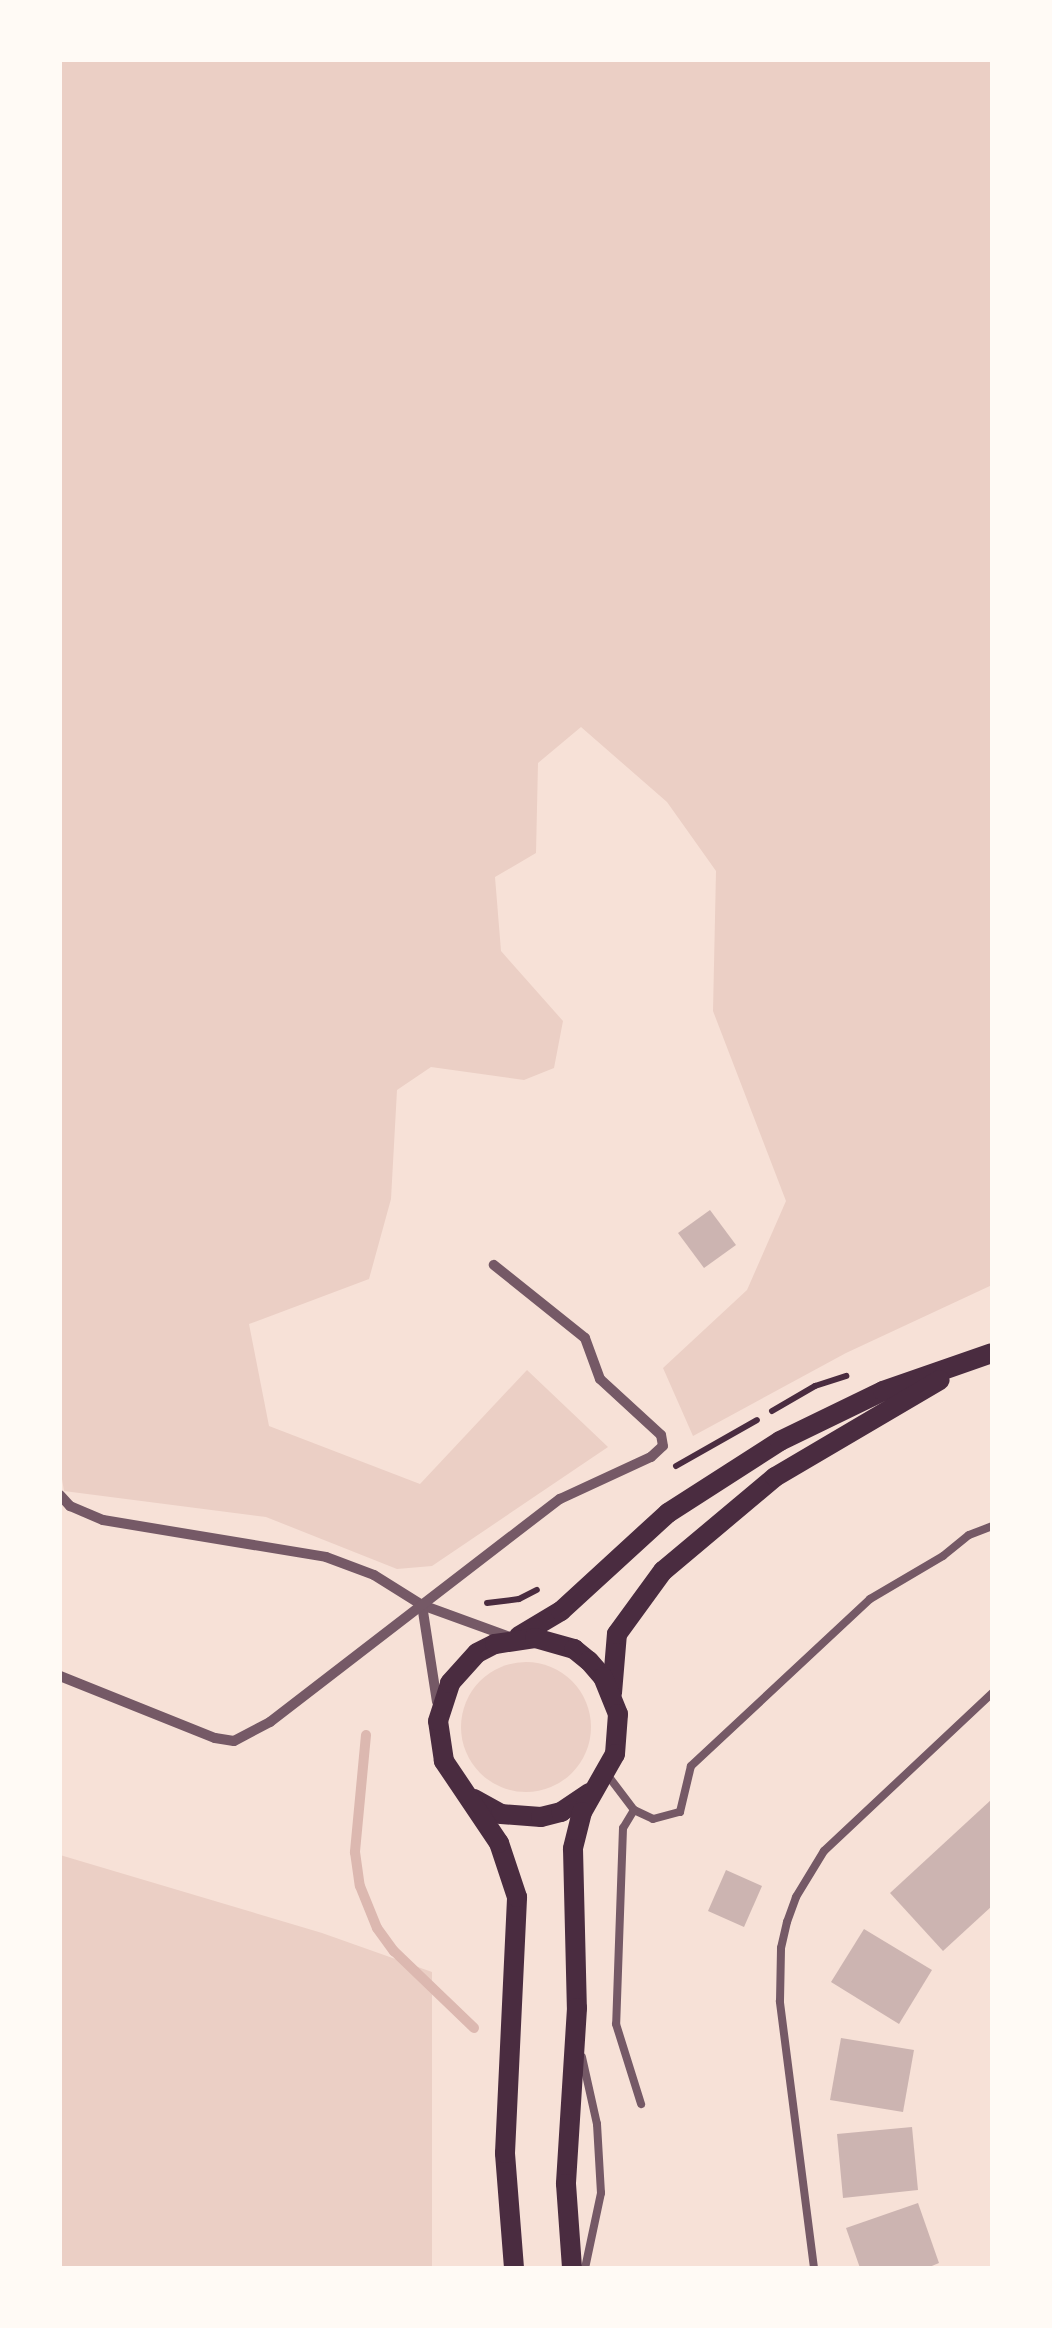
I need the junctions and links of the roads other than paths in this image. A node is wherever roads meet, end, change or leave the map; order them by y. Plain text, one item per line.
1 (494, 1265) dead end
2 (992, 1353) edge
3 (963, 1365) junction
4 (60, 1495) edge
5 (992, 1526) edge
6 (422, 1604) junction
7 (514, 1639) junction
8 (60, 1676) edge
9 (992, 1693) edge
10 (612, 1694) junction
11 (438, 1721) junction
12 (600, 1781) junction
13 (466, 1794) junction
14 (634, 1810) junction
15 (576, 2033) junction
16 (641, 2104) dead end
17 (514, 2268) edge
18 (572, 2268) edge
19 (585, 2268) edge
20 (814, 2268) edge

1 - 6 street
2 - 3 main road
3 - 7 main road
3 - 10 main road
4 - 6 street
5 - 14 lane
6 - 7 street
6 - 8 street
6 - 11 street
7 - 10 main road
7 - 11 main road
9 - 20 lane
10 - 12 main road
11 - 13 main road
12 - 13 main road
12 - 14 lane
12 - 15 main road
13 - 17 main road
14 - 16 lane
15 - 18 main road
15 - 19 lane

